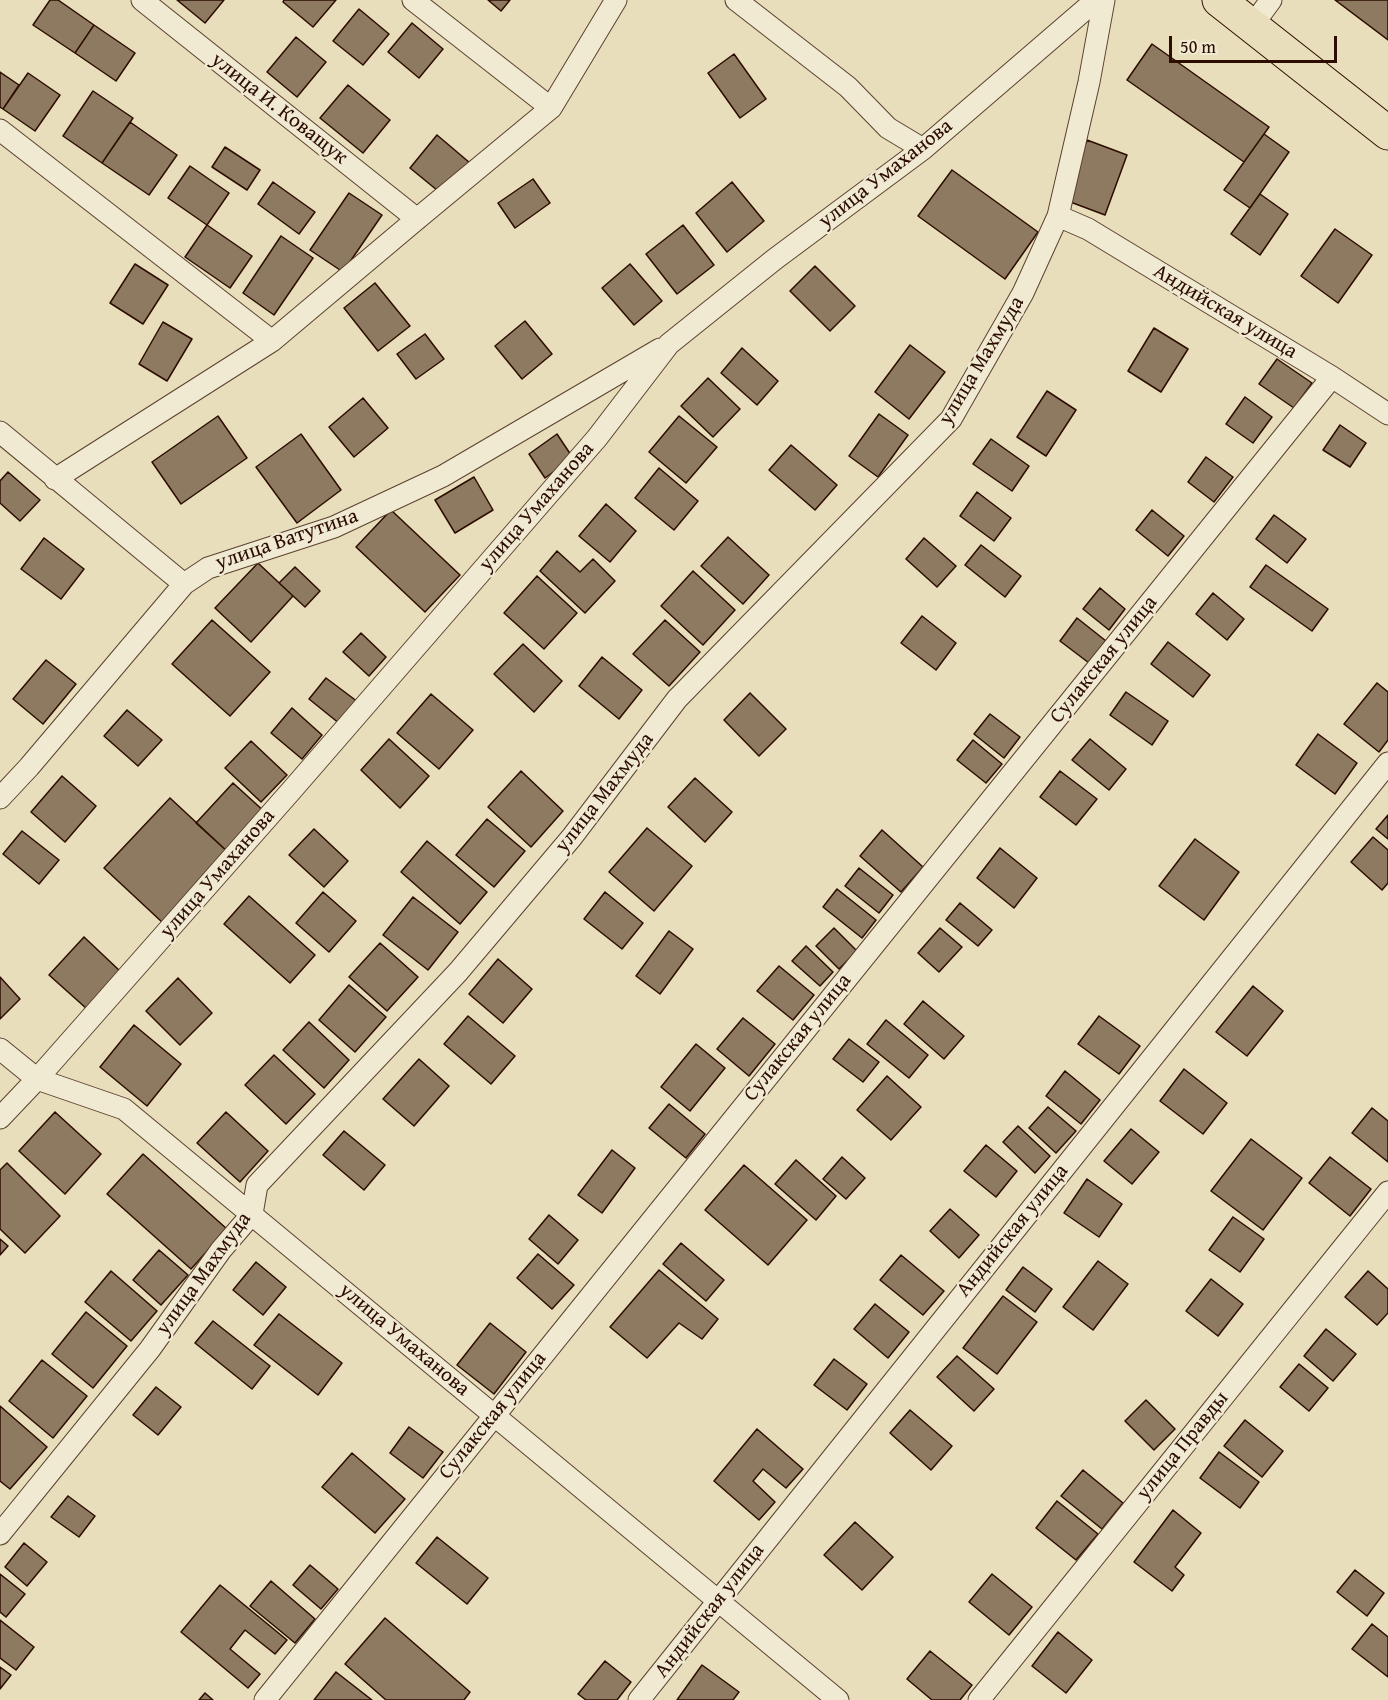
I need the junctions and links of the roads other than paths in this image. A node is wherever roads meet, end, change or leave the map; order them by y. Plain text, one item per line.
1 (142, 0) edge
2 (413, 0) edge
3 (616, 0) edge
4 (736, 0) edge
5 (1096, 0) edge
6 (1104, 0) edge
7 (1219, 0) edge
8 (1271, 0) edge
9 (1252, 26) junction
10 (551, 108) junction
11 (0, 130) edge
12 (1388, 133) edge
13 (923, 149) junction
14 (1058, 216) junction
15 (417, 219) junction
16 (272, 341) junction
17 (669, 344) junction
18 (1332, 377) junction
19 (1388, 414) edge
20 (0, 432) edge
21 (55, 479) junction
22 (184, 584) junction
23 (1388, 763) edge
24 (0, 798) edge
25 (0, 1049) edge
26 (37, 1079) junction
27 (0, 1119) edge
28 (1388, 1192) edge
29 (252, 1214) junction
30 (494, 1415) junction
31 (0, 1534) edge
32 (717, 1601) junction
33 (265, 1700) edge
34 (639, 1700) edge
35 (838, 1700) edge
36 (979, 1700) edge

1 - 15 street, улица И. Коващук
2 - 10 street
3 - 10 street
4 - 13 street
5 - 13 street, улица Умаханова
6 - 14 street, улица Махмуда
7 - 9 highway
8 - 9 street
9 - 12 highway
10 - 15 street
11 - 16 street
13 - 17 street, улица Умаханова
14 - 18 street, Андийская улица
14 - 29 street, улица Махмуда
15 - 16 street
16 - 21 street
17 - 22 street, улица Ватутина
17 - 26 street, улица Умаханова
18 - 19 street, Андийская улица
18 - 30 street, Сулакская улица
20 - 21 street
21 - 22 street
22 - 24 street, улица Ватутина
23 - 32 street, Андийская улица
25 - 26 street, улица Умаханова
26 - 27 street, улица Умаханова
26 - 29 street, улица Умаханова
28 - 36 street, улица Правды
29 - 30 street, улица Умаханова
29 - 31 street, улица Махмуда
30 - 32 street, улица Умаханова
30 - 33 street, Сулакская улица
32 - 34 street, Андийская улица
32 - 35 street, улица Умаханова

